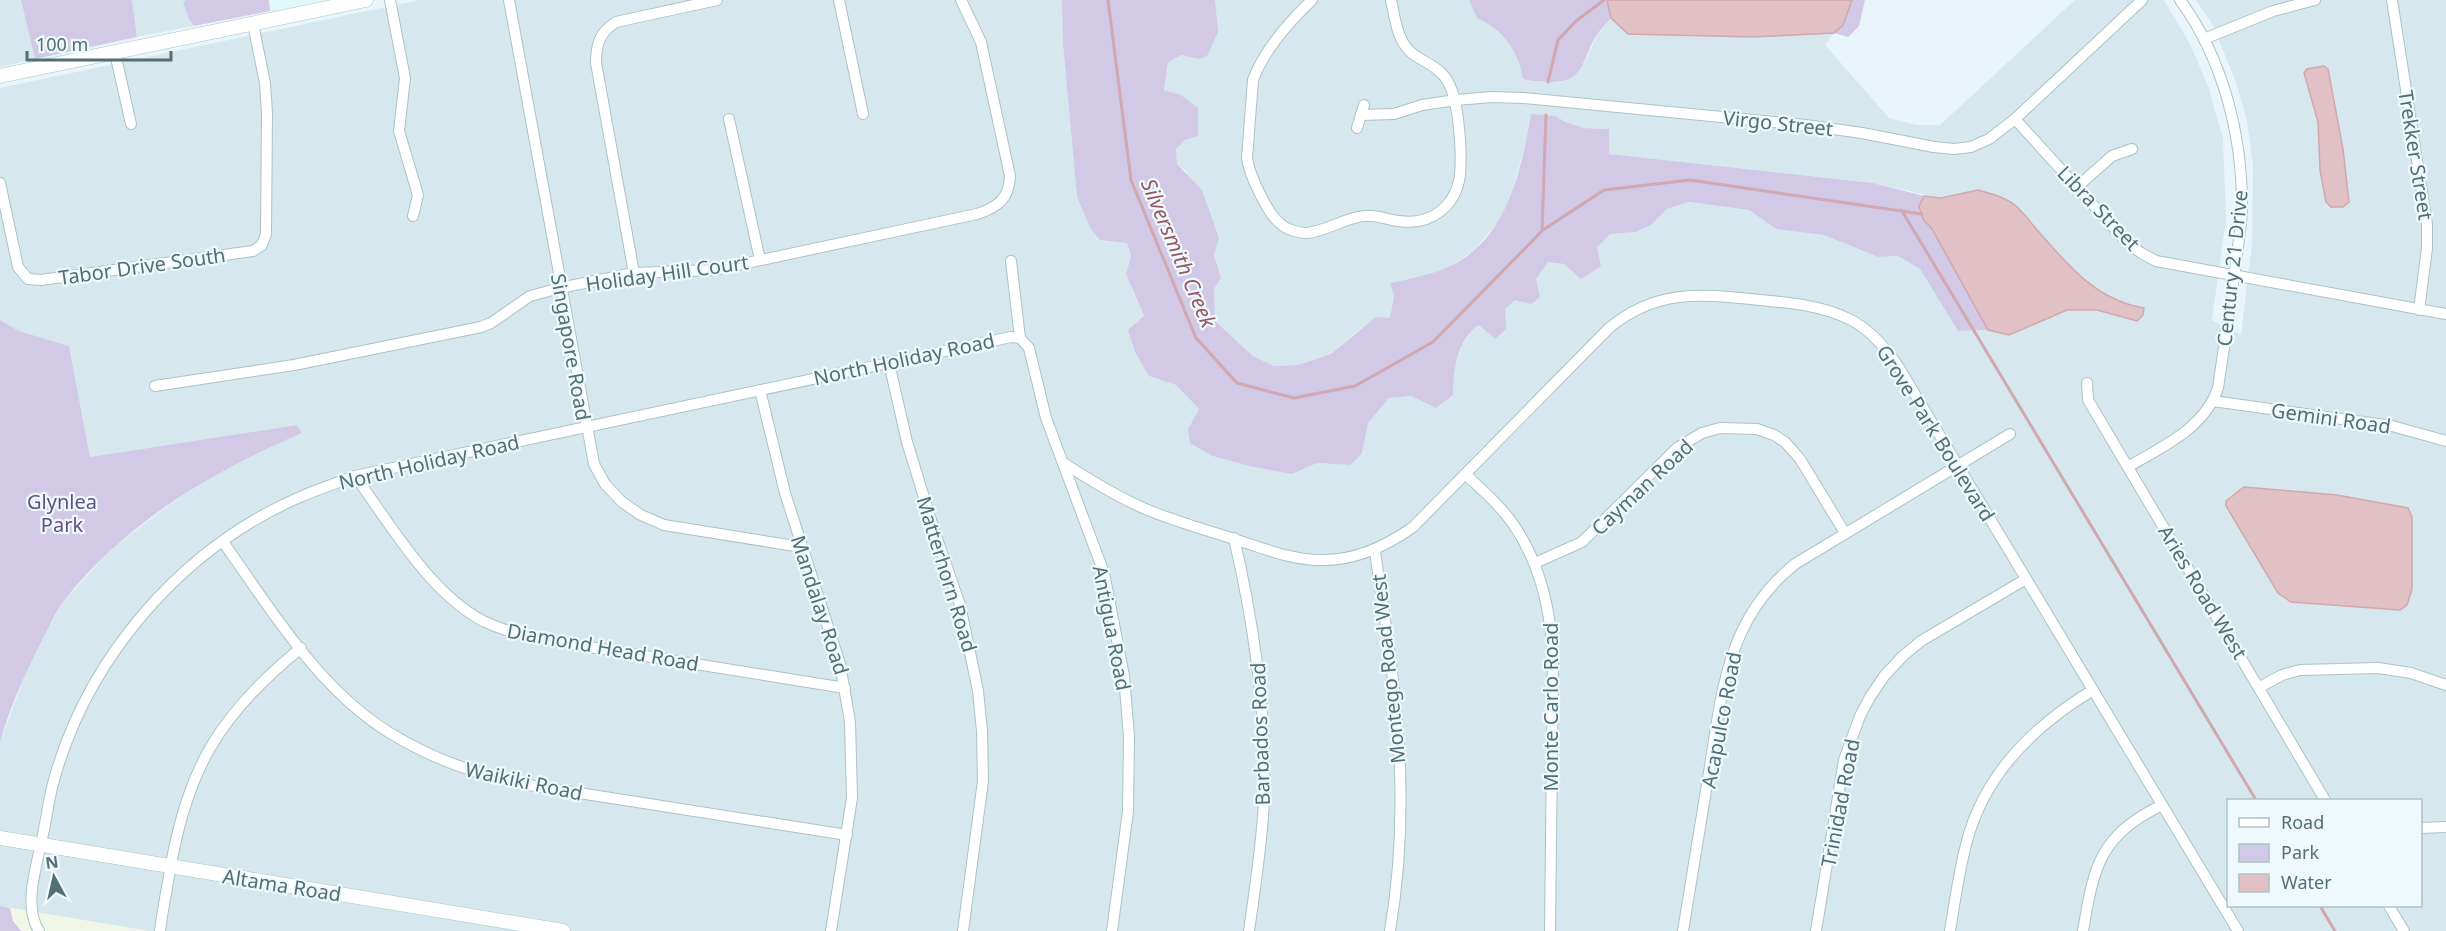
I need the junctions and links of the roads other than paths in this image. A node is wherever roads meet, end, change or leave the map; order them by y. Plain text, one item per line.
1 (366, 0) edge
2 (390, 0) edge
3 (509, 0) edge
4 (717, 0) edge
5 (839, 0) edge
6 (961, 0) edge
7 (1312, 0) edge
8 (1391, 0) edge
9 (2142, 0) edge
10 (2180, 0) edge
11 (2315, 0) edge
12 (2392, 0) edge
13 (253, 24) junction
14 (2204, 39) junction
15 (115, 53) junction
16 (0, 76) edge
17 (1456, 100) junction
18 (863, 114) dead end
19 (729, 119) dead end
20 (2015, 119) junction
21 (131, 124) dead end
22 (1357, 128) dead end
23 (2132, 149) dead end
24 (0, 183) edge
25 (2077, 187) junction
26 (413, 216) dead end
27 (760, 260) junction
28 (1011, 261) dead end
29 (634, 273) junction
30 (2234, 274) junction
31 (561, 288) junction
32 (2419, 310) junction
33 (2446, 314) edge
34 (1020, 338) junction
35 (889, 363) junction
36 (2087, 383) dead end
37 (155, 386) dead end
38 (760, 390) junction
39 (2213, 401) junction
40 (585, 427) junction
41 (2010, 434) dead end
42 (2446, 441) edge
43 (1065, 464) junction
44 (1957, 465) junction
45 (2128, 467) junction
46 (1465, 474) junction
47 (355, 476) junction
48 (1845, 533) junction
49 (1234, 538) junction
50 (223, 542) junction
51 (801, 547) junction
52 (1375, 550) junction
53 (1535, 564) junction
54 (2026, 579) junction
55 (301, 648) junction
56 (2446, 685) edge
57 (2260, 687) junction
58 (845, 688) junction
59 (2093, 690) junction
60 (2324, 799) edge
61 (2162, 805) junction
62 (2422, 828) edge
63 (2446, 828) edge
64 (847, 835) junction
65 (0, 838) edge
66 (41, 845) junction
67 (171, 867) junction
68 (2390, 907) edge
69 (39, 931) edge
70 (160, 931) edge
71 (563, 931) edge
72 (831, 931) edge
73 (963, 931) edge
74 (1112, 931) edge
75 (1249, 931) edge
76 (1390, 931) edge
77 (1550, 931) edge
78 (1683, 931) edge
79 (1816, 931) edge
80 (1950, 931) edge
81 (2083, 931) edge
82 (2238, 931) edge
83 (2404, 931) edge

1 - 13 street
2 - 26 street
3 - 31 street, Singapore Road
4 - 29 street
5 - 18 street
6 - 27 street, Holiday Hill Court
7 - 17 street
8 - 17 street
9 - 20 street, Virgo Street
10 - 14 street, Century 21 Drive
11 - 14 street
12 - 32 street, Trekker Street
13 - 15 street
13 - 24 street, Tabor Drive South
14 - 30 street, Century 21 Drive
15 - 16 street
15 - 21 street
17 - 20 street, Virgo Street
17 - 22 street, Virgo Street
19 - 27 street
20 - 25 street, Libra Street
23 - 25 street
25 - 30 street, Libra Street
27 - 29 street, Holiday Hill Court
28 - 34 street, Antigua Road
29 - 31 street, Holiday Hill Court
30 - 32 street, Libra Street
30 - 39 street, Century 21 Drive
31 - 37 street, Holiday Hill Court
31 - 40 street, Singapore Road
32 - 33 street, Libra Street
34 - 35 street, North Holiday Road
34 - 43 street, Antigua Road
35 - 38 street, North Holiday Road
35 - 73 street, Matterhorn Road
36 - 45 street, Aries Road West
38 - 40 street, North Holiday Road
38 - 51 street, Mandalay Road
39 - 42 street, Gemini Road
39 - 45 street, Century 21 Drive
40 - 47 street, North Holiday Road
40 - 51 street, Singapore Road
41 - 44 street, Acapulco Road
43 - 49 street, Grove Park Boulevard
43 - 74 street, Antigua Road
44 - 46 street, Grove Park Boulevard
44 - 48 street, Acapulco Road
44 - 54 street, Grove Park Boulevard
45 - 57 street, Aries Road West
46 - 52 street, Grove Park Boulevard
46 - 53 street, Monte Carlo Road
47 - 50 street, North Holiday Road
47 - 58 street, Diamond Head Road
48 - 53 street, Cayman Road
48 - 78 street, Acapulco Road
49 - 52 street, Grove Park Boulevard
49 - 75 street, Barbados Road
50 - 55 street, Waikiki Road
50 - 66 street, North Holiday Road
51 - 58 street, Mandalay Road
52 - 76 street, Montego Road West
53 - 77 street, Monte Carlo Road
54 - 59 street, Grove Park Boulevard
54 - 79 street, Trinidad Road
55 - 64 street, Waikiki Road
55 - 67 street
56 - 57 street
57 - 60 street, Aries Road West
58 - 64 street, Mandalay Road
59 - 61 street, Grove Park Boulevard
59 - 80 street
61 - 81 street
61 - 82 street, Grove Park Boulevard
62 - 63 street
64 - 72 street, Mandalay Road
65 - 66 street, Altama Road
66 - 67 street, Altama Road
66 - 69 street, North Holiday Road
67 - 70 street
67 - 71 street, Altama Road
68 - 83 street

